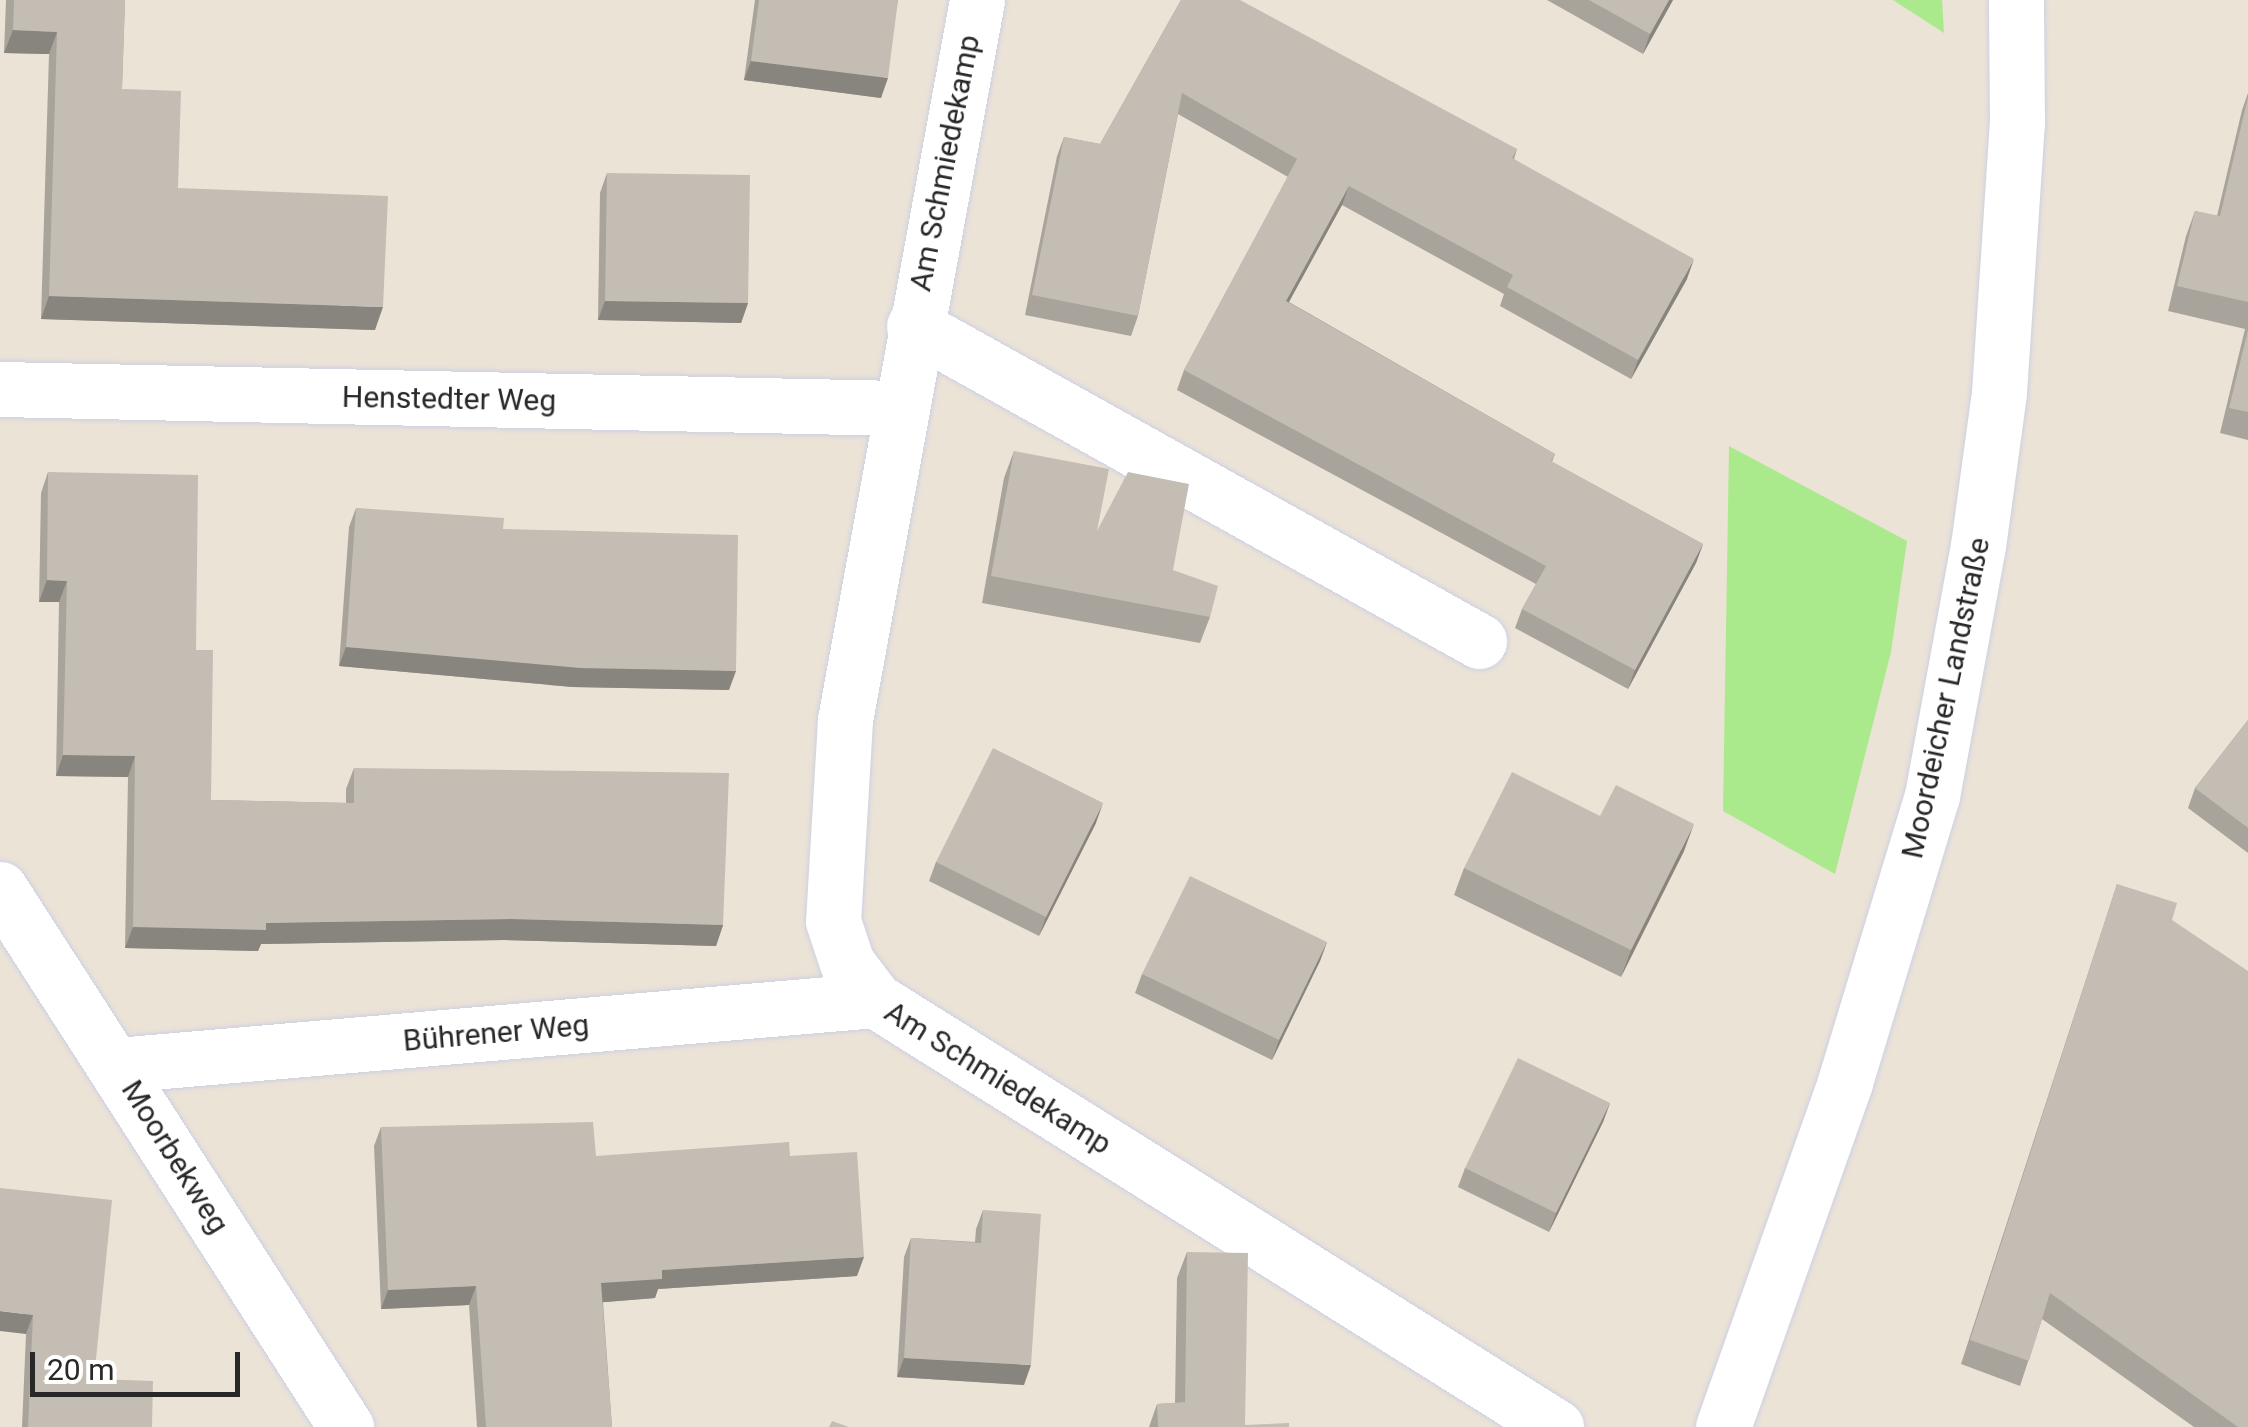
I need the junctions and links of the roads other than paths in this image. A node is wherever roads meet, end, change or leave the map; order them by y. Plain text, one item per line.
1 (977, 0) edge
2 (2016, 0) edge
3 (914, 326) junction
4 (0, 390) edge
5 (898, 408) junction
6 (1479, 641) dead end
7 (0, 889) edge
8 (874, 1000) junction
9 (118, 1066) junction
10 (346, 1427) edge
11 (1556, 1427) edge
12 (1723, 1427) edge

1 - 3 street, Am Schmiedekamp
2 - 12 street, Moordeicher Landstraße
3 - 5 street, Am Schmiedekamp
3 - 6 street, Am Schmiedekamp
4 - 5 street, Henstedter Weg
5 - 8 street, Am Schmiedekamp
7 - 9 street, Moorbekweg
8 - 9 street, Bührener Weg
8 - 11 street, Am Schmiedekamp
9 - 10 street, Moorbekweg

